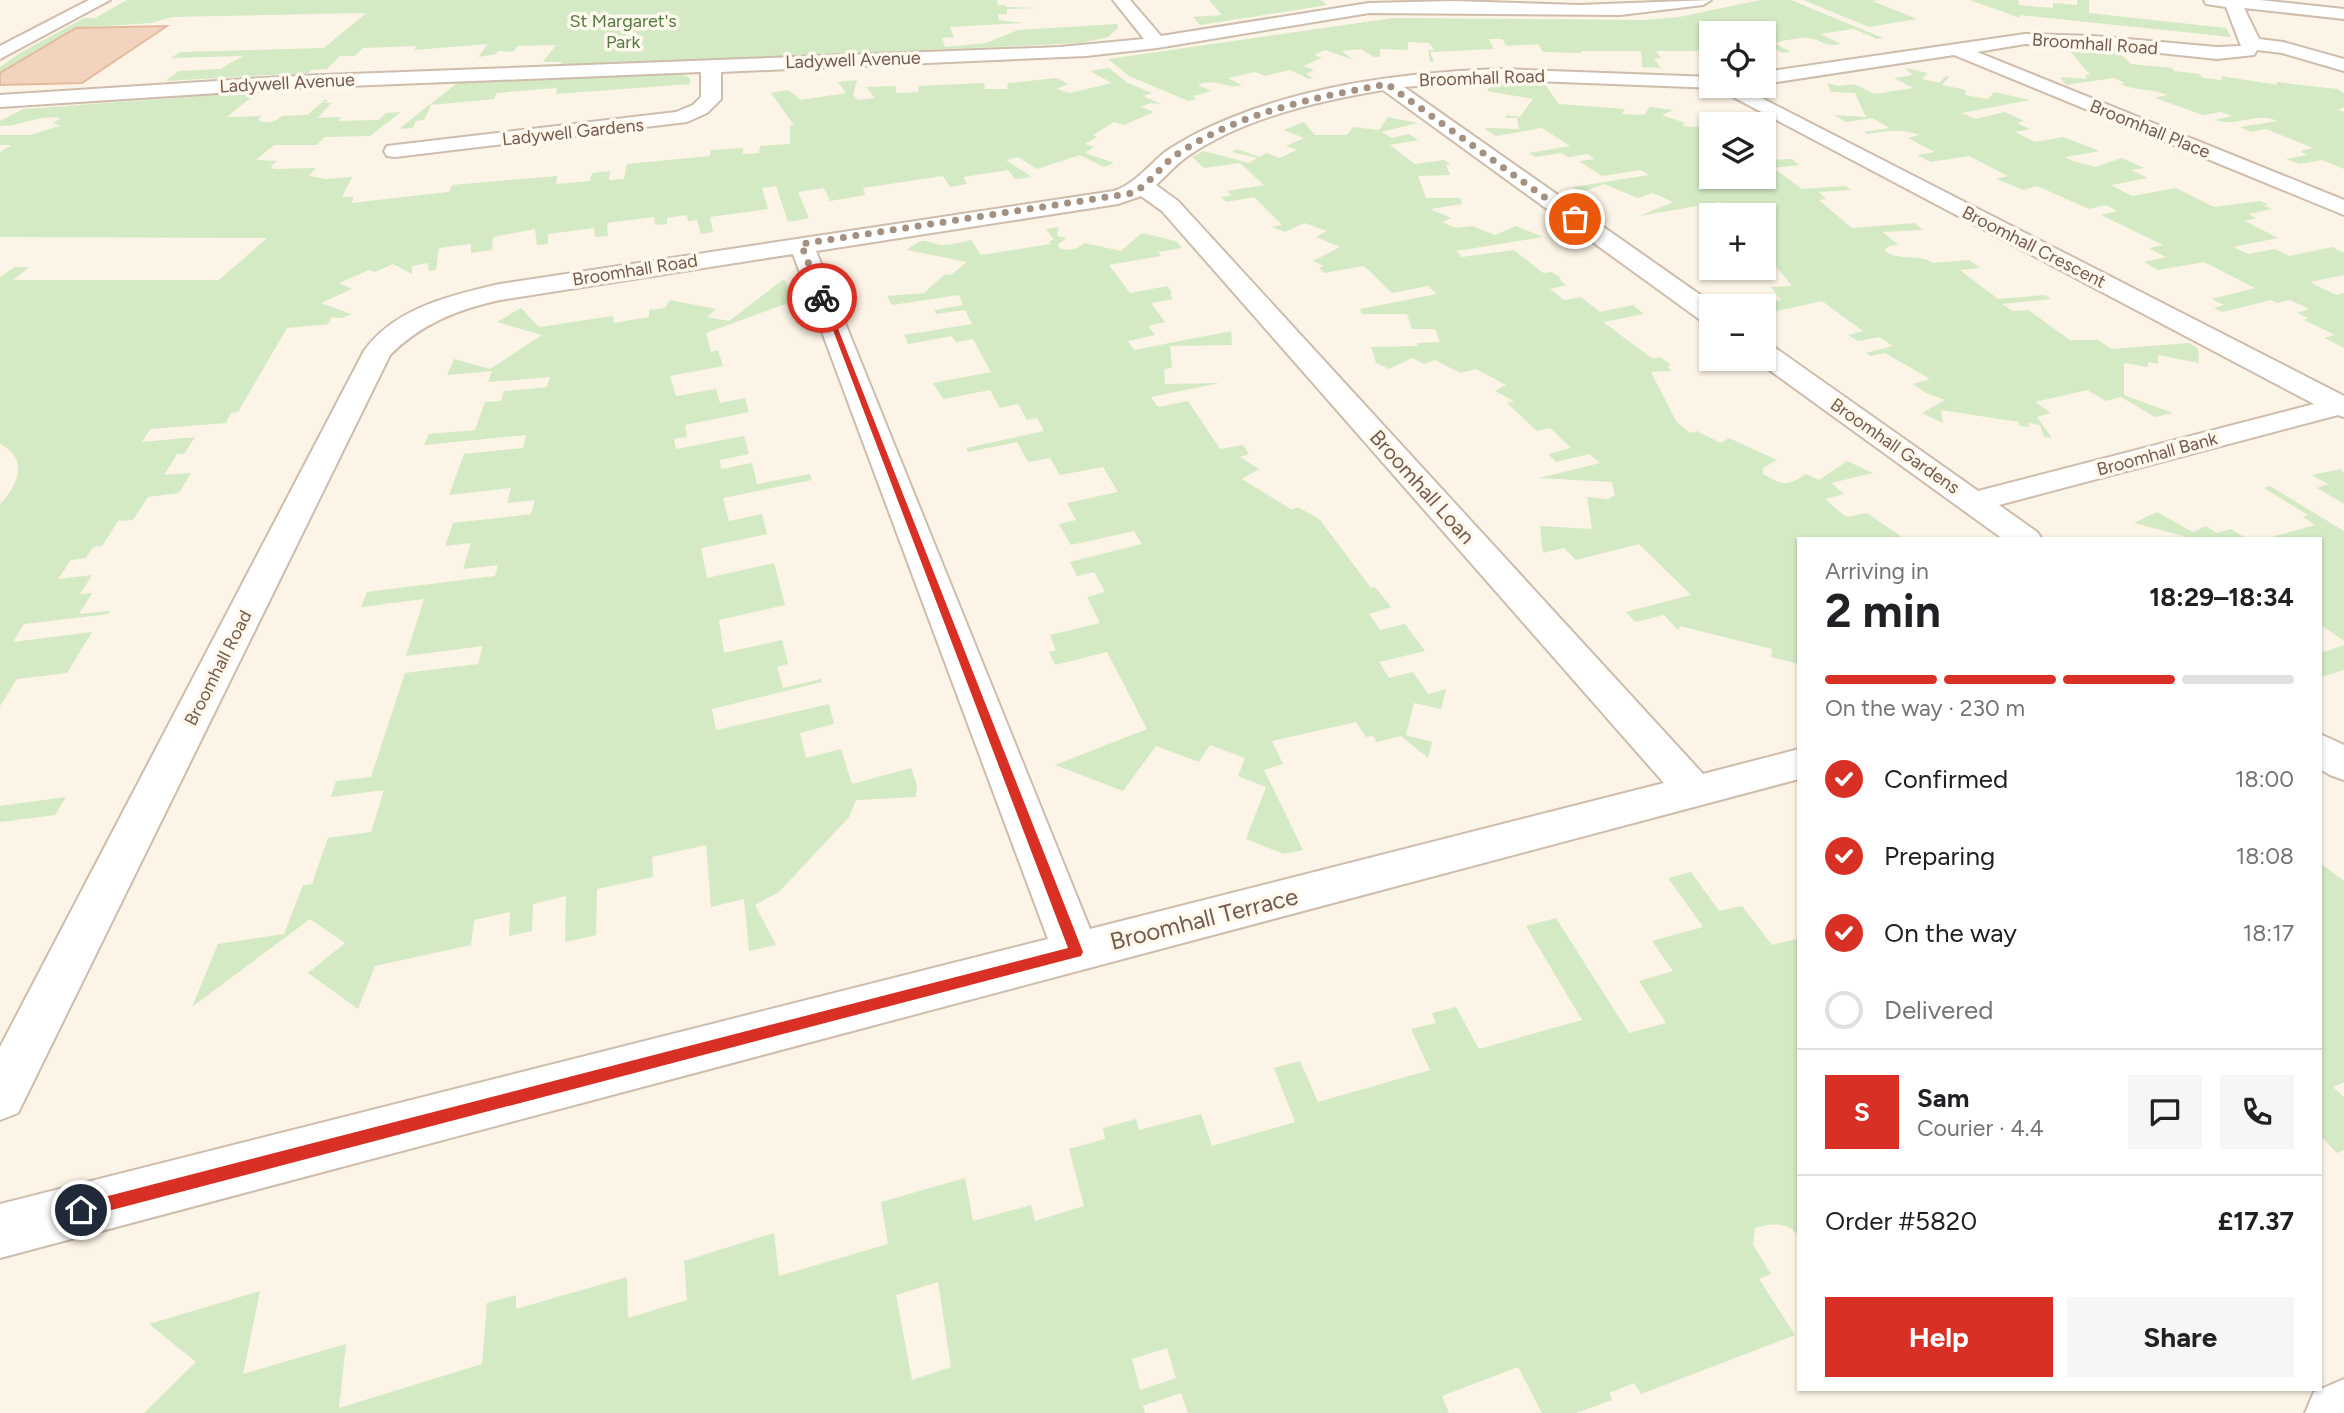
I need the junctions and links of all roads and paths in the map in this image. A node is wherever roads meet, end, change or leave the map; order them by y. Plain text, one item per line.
1 (102, 0) edge
2 (1121, 0) edge
3 (1703, 0) edge
4 (2212, 0) edge
5 (2232, 2) junction
6 (1513, 4) edge
7 (2344, 14) edge
8 (1157, 43) junction
9 (2252, 44) junction
10 (1956, 49) junction
11 (0, 53) edge
12 (2344, 65) edge
13 (712, 66) junction
14 (1776, 76) edge
15 (1699, 83) edge
16 (1387, 84) junction
17 (1747, 98) edge
18 (0, 101) edge
19 (395, 152) dead end
20 (1143, 187) junction
21 (2344, 208) edge
22 (801, 244) junction
23 (1699, 307) edge
24 (1776, 362) edge
25 (2342, 407) edge
26 (1973, 502) junction
27 (2022, 537) edge
28 (2322, 749) edge
29 (1797, 765) edge
30 (2344, 765) edge
31 (1696, 792) junction
32 (1076, 952) junction
33 (0, 1097) edge
34 (0, 1231) edge
35 (2344, 1409) edge
36 (2335, 1413) edge

1 - 11 street
2 - 8 street
3 - 6 street, Ladywell Avenue
4 - 5 street
5 - 7 street
5 - 9 street
6 - 8 street, Ladywell Avenue
8 - 13 street, Ladywell Avenue
9 - 10 street, Broomhall Road
9 - 12 street
10 - 14 street, Broomhall Road
10 - 21 street, Broomhall Place
13 - 18 street, Ladywell Avenue
13 - 19 street, Ladywell Gardens
15 - 16 street, Broomhall Road
16 - 20 street, Broomhall Road
16 - 23 street
17 - 25 street, Broomhall Crescent
20 - 22 street, Broomhall Road
20 - 31 street, Broomhall Loan
22 - 32 street
22 - 33 street, Broomhall Road
24 - 26 street, Broomhall Gardens
25 - 26 street, Broomhall Bank
26 - 27 street, Broomhall Gardens
28 - 30 street
29 - 31 street, Broomhall Terrace
31 - 32 street, Broomhall Terrace
32 - 34 street, Broomhall Terrace
35 - 36 street

